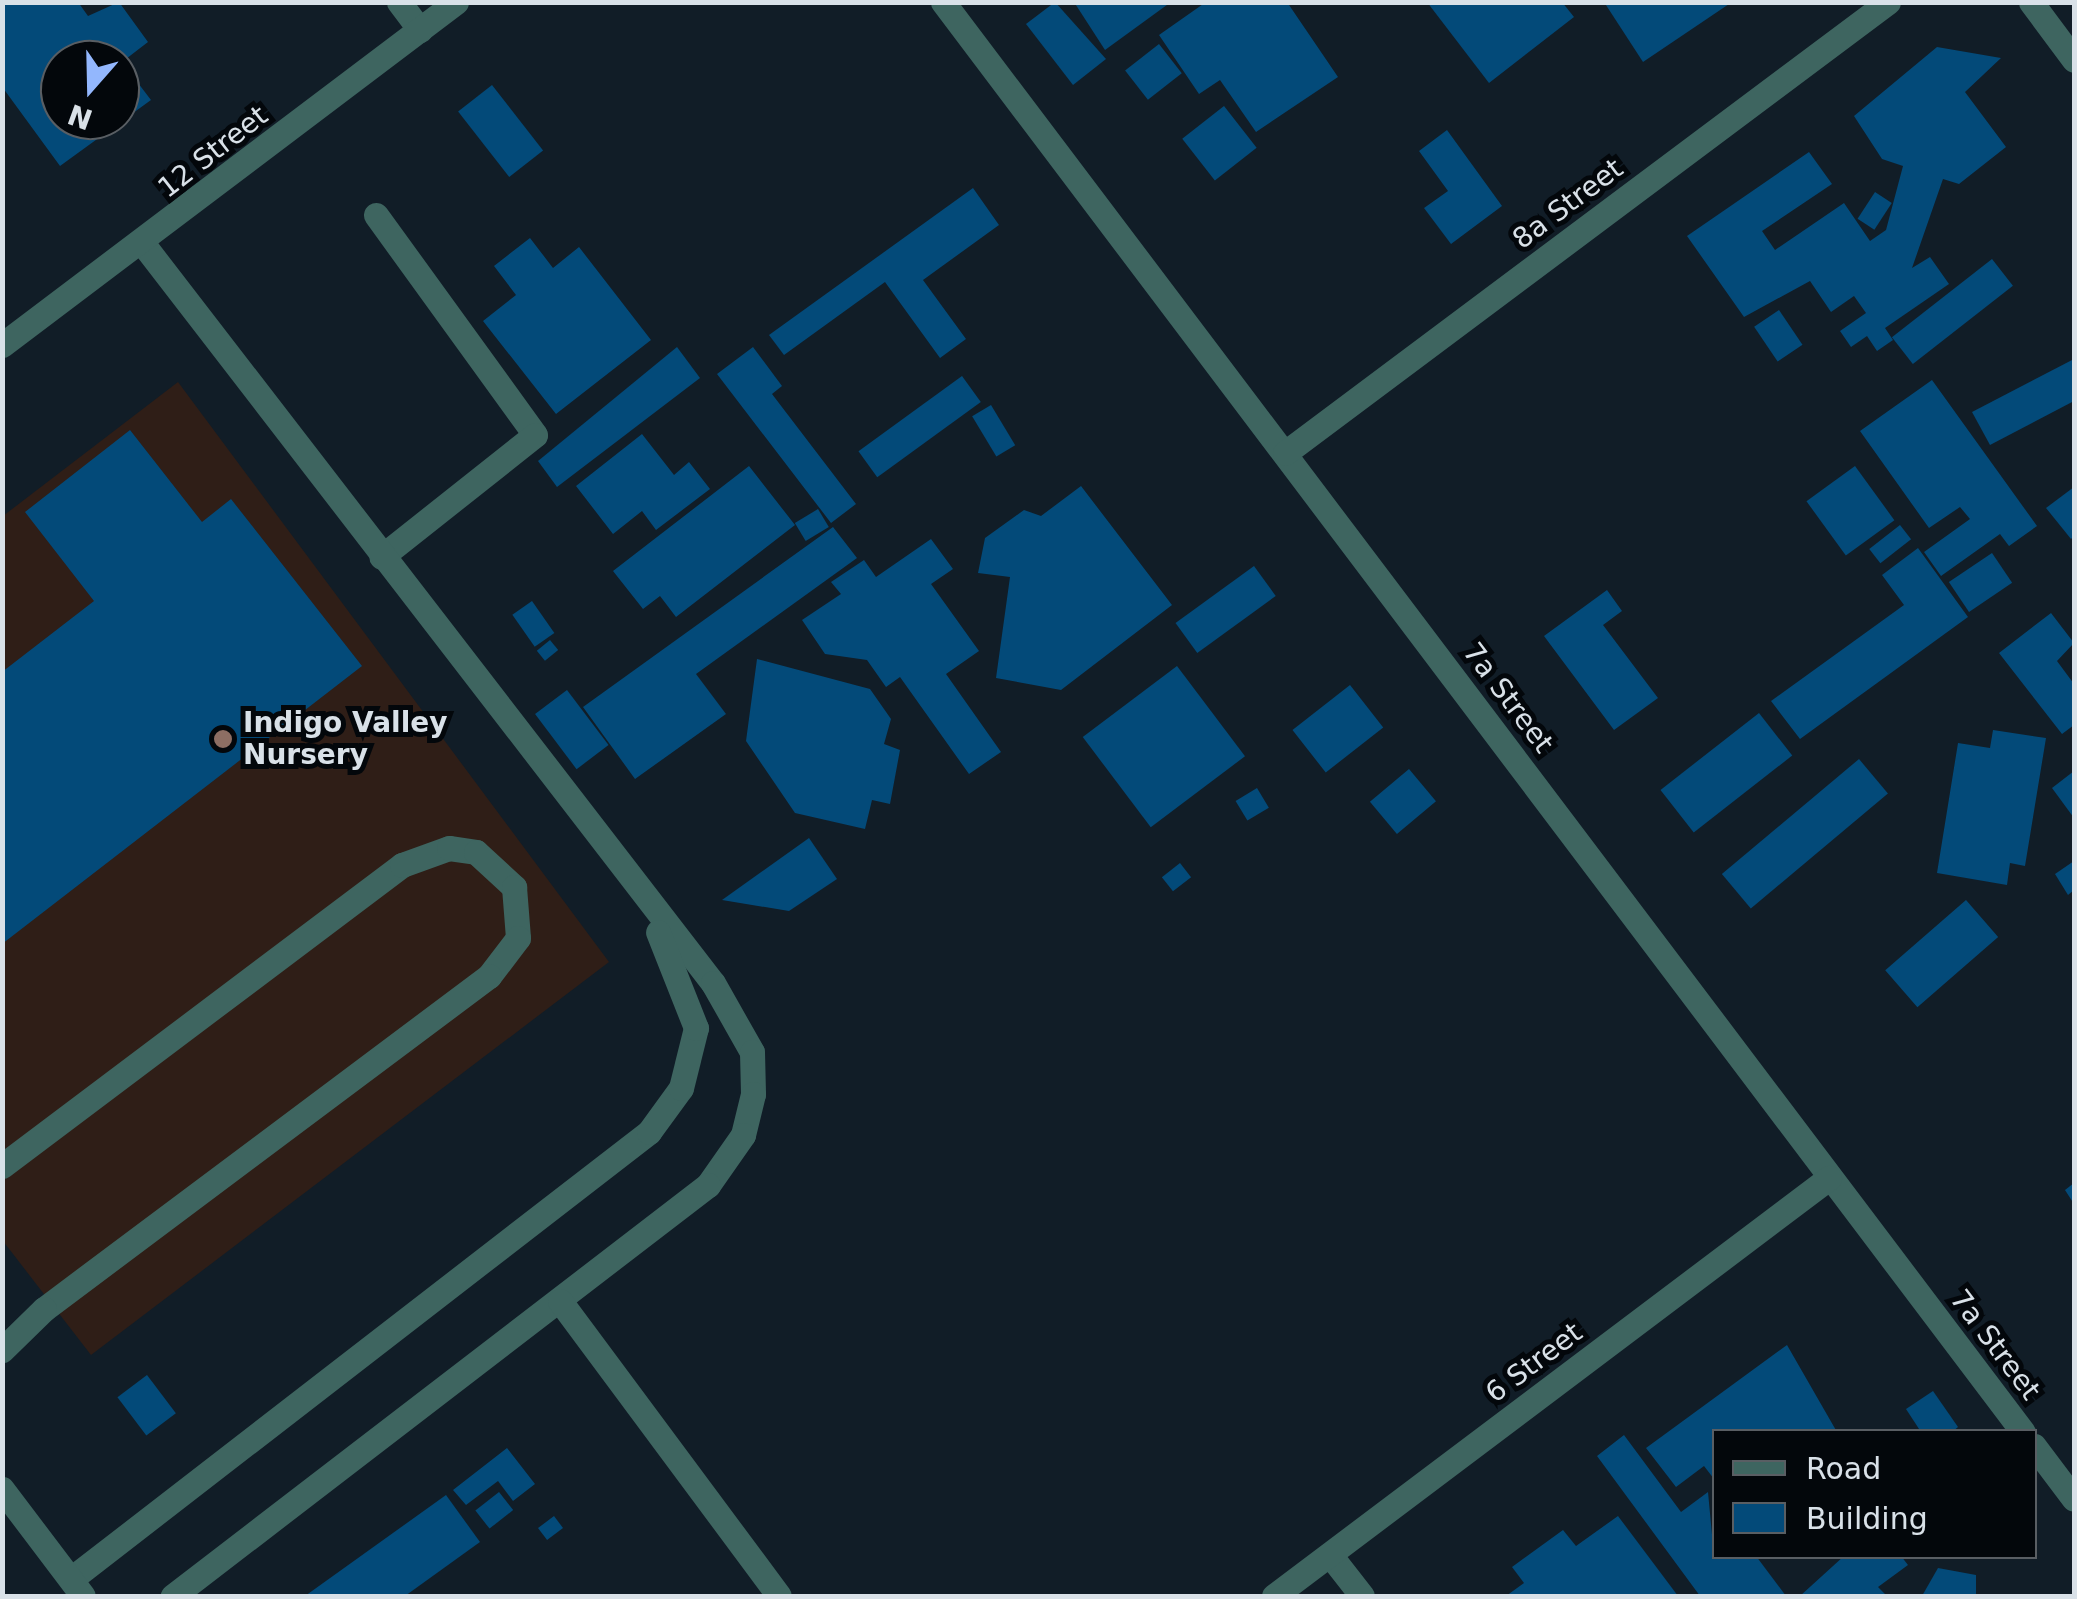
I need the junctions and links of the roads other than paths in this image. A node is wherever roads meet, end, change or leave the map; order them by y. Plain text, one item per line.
1 (398, 2) edge
2 (456, 2) edge
3 (942, 2) edge
4 (1888, 2) edge
5 (2031, 2) edge
6 (420, 30) junction
7 (2074, 60) edge
8 (376, 215) dead end
9 (143, 244) junction
10 (2, 345) edge
11 (1284, 453) junction
12 (381, 558) junction
13 (638, 892) junction
14 (2, 1166) edge
15 (1829, 1178) junction
16 (560, 1302) junction
17 (6, 1338) edge
18 (2021, 1429) edge
19 (2037, 1450) edge
20 (2, 1489) edge
21 (2074, 1499) edge
22 (1330, 1555) junction
23 (77, 1588) edge
24 (173, 1596) edge
25 (779, 1596) edge
26 (1274, 1596) edge
27 (1362, 1596) edge

1 - 6 street
2 - 6 street, 12 Street
3 - 11 street, 7a Street
4 - 11 street, 8a Street
5 - 7 street
6 - 9 street, 12 Street
8 - 12 street
9 - 10 street, 12 Street
9 - 12 street
11 - 15 street, 7a Street
12 - 13 street
13 - 16 street
13 - 23 street
14 - 17 street
15 - 18 street, 7a Street
15 - 22 street, 6 Street
16 - 24 street
16 - 25 street
19 - 21 street
20 - 23 street
22 - 26 street, 6 Street
22 - 27 street

